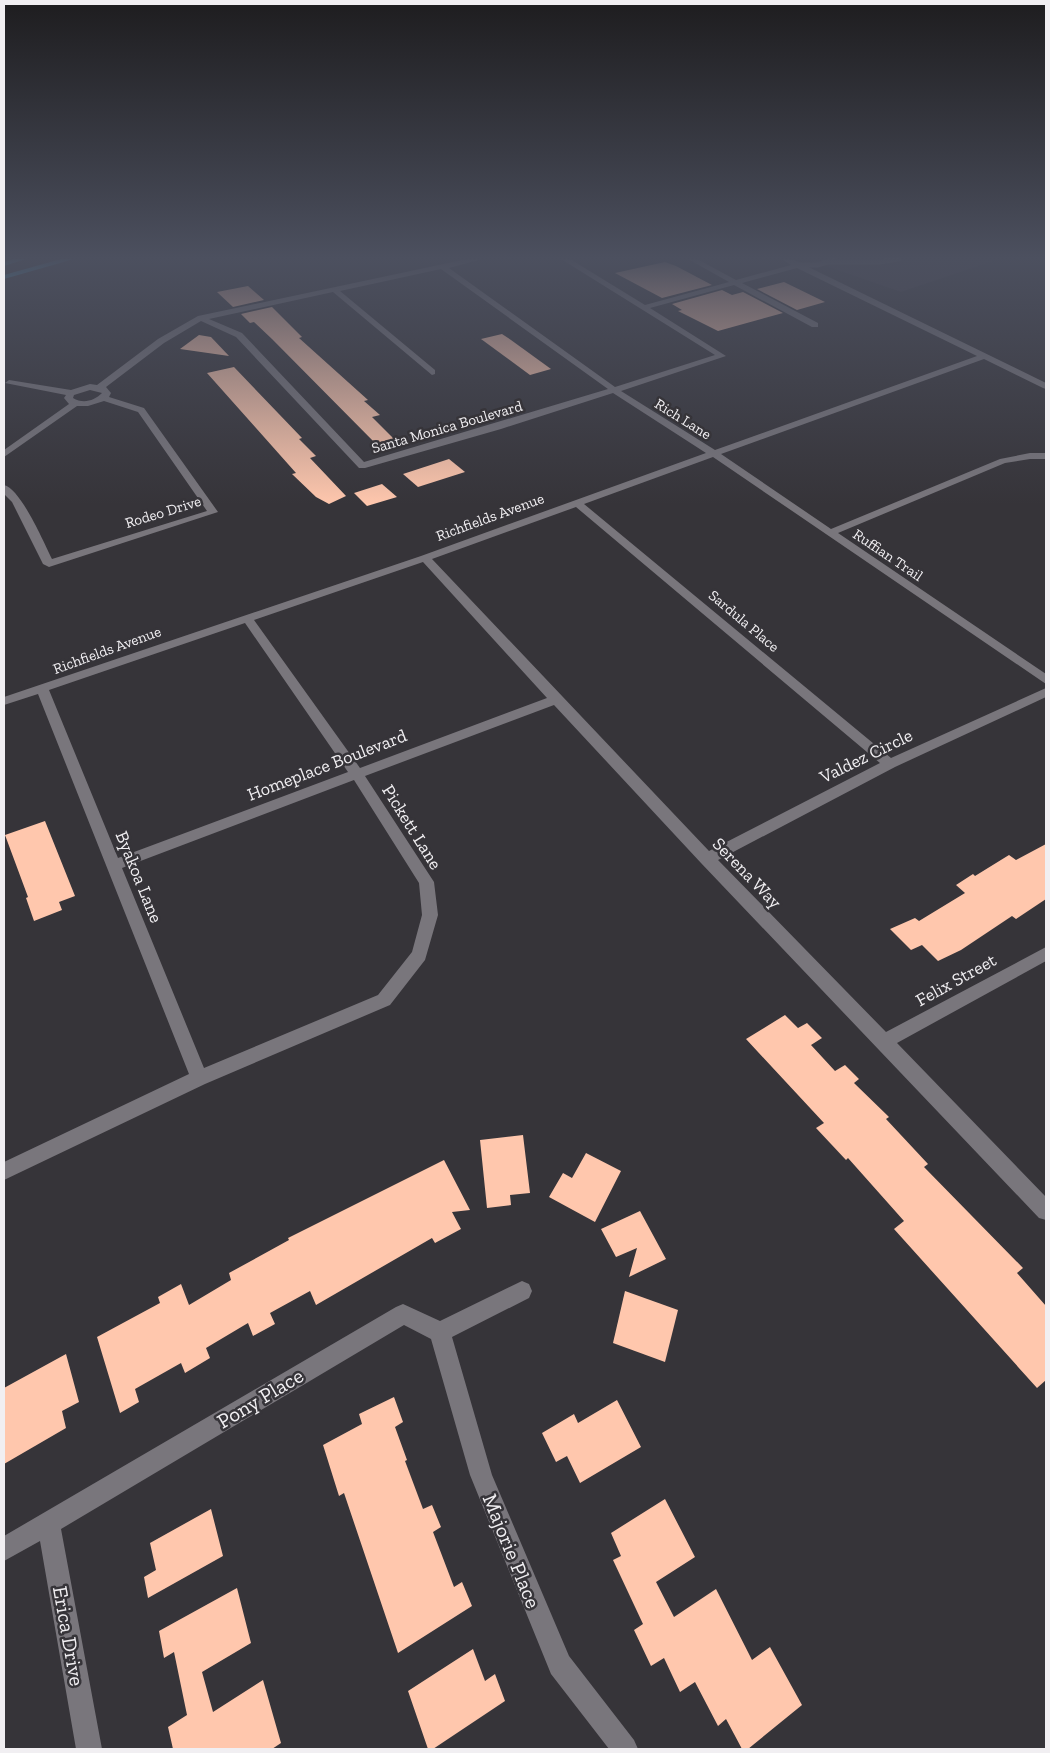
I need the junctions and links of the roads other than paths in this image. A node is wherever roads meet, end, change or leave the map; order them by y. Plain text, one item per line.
1 (161, 341) edge
2 (244, 341) edge
3 (395, 341) edge
4 (546, 341) edge
5 (697, 341) edge
6 (953, 341) edge
7 (984, 356) junction
8 (432, 372) dead end
9 (8, 383) dead end
10 (1046, 386) edge
11 (100, 387) junction
12 (614, 390) junction
13 (71, 393) junction
14 (103, 398) junction
15 (76, 403) junction
16 (4, 454) edge
17 (714, 454) junction
18 (1046, 456) edge
19 (4, 488) edge
20 (577, 503) junction
21 (829, 533) junction
22 (425, 558) junction
23 (246, 617) junction
24 (1046, 680) edge
25 (43, 690) junction
26 (1046, 692) edge
27 (554, 700) junction
28 (4, 701) edge
29 (890, 764) junction
30 (357, 774) junction
31 (706, 859) junction
32 (114, 865) junction
33 (1046, 953) edge
34 (886, 1041) junction
35 (199, 1078) junction
36 (4, 1171) edge
37 (1046, 1211) edge
38 (522, 1291) dead end
39 (440, 1332) junction
40 (48, 1523) junction
41 (4, 1549) edge
42 (89, 1749) edge
43 (626, 1749) edge

1 - 11 street
2 - 12 street, Santa Monica Boulevard
3 - 8 street
4 - 12 street, Rich Lane
5 - 12 street, Santa Monica Boulevard
6 - 7 street
7 - 10 street
7 - 17 street, Richfields Avenue
9 - 13 street
11 - 13 street
11 - 14 street
12 - 17 street, Rich Lane
13 - 15 street
14 - 15 street
14 - 19 street, Rodeo Drive
15 - 16 street
17 - 20 street, Richfields Avenue
17 - 21 street, Ruffian Trail
18 - 21 street
20 - 22 street, Richfields Avenue
20 - 29 street, Sardula Place
21 - 24 street, Ruffian Trail
22 - 23 street, Richfields Avenue
22 - 27 street, Serena Way
23 - 25 street, Richfields Avenue
23 - 30 street, Pickett Lane
25 - 28 street, Richfields Avenue
25 - 32 street, Byakoa Lane
26 - 29 street, Valdez Circle
27 - 30 street, Homeplace Boulevard
27 - 31 street, Serena Way
29 - 31 street, Valdez Circle
30 - 32 street, Homeplace Boulevard
30 - 35 street, Pickett Lane
31 - 34 street, Serena Way
32 - 35 street, Byakoa Lane
33 - 34 street, Felix Street
34 - 37 street, Serena Way
35 - 36 street, Pickett Lane
38 - 39 street
39 - 40 street, Pony Place
39 - 43 street, Majorie Place
40 - 41 street, Pony Place
40 - 42 street, Erica Drive

